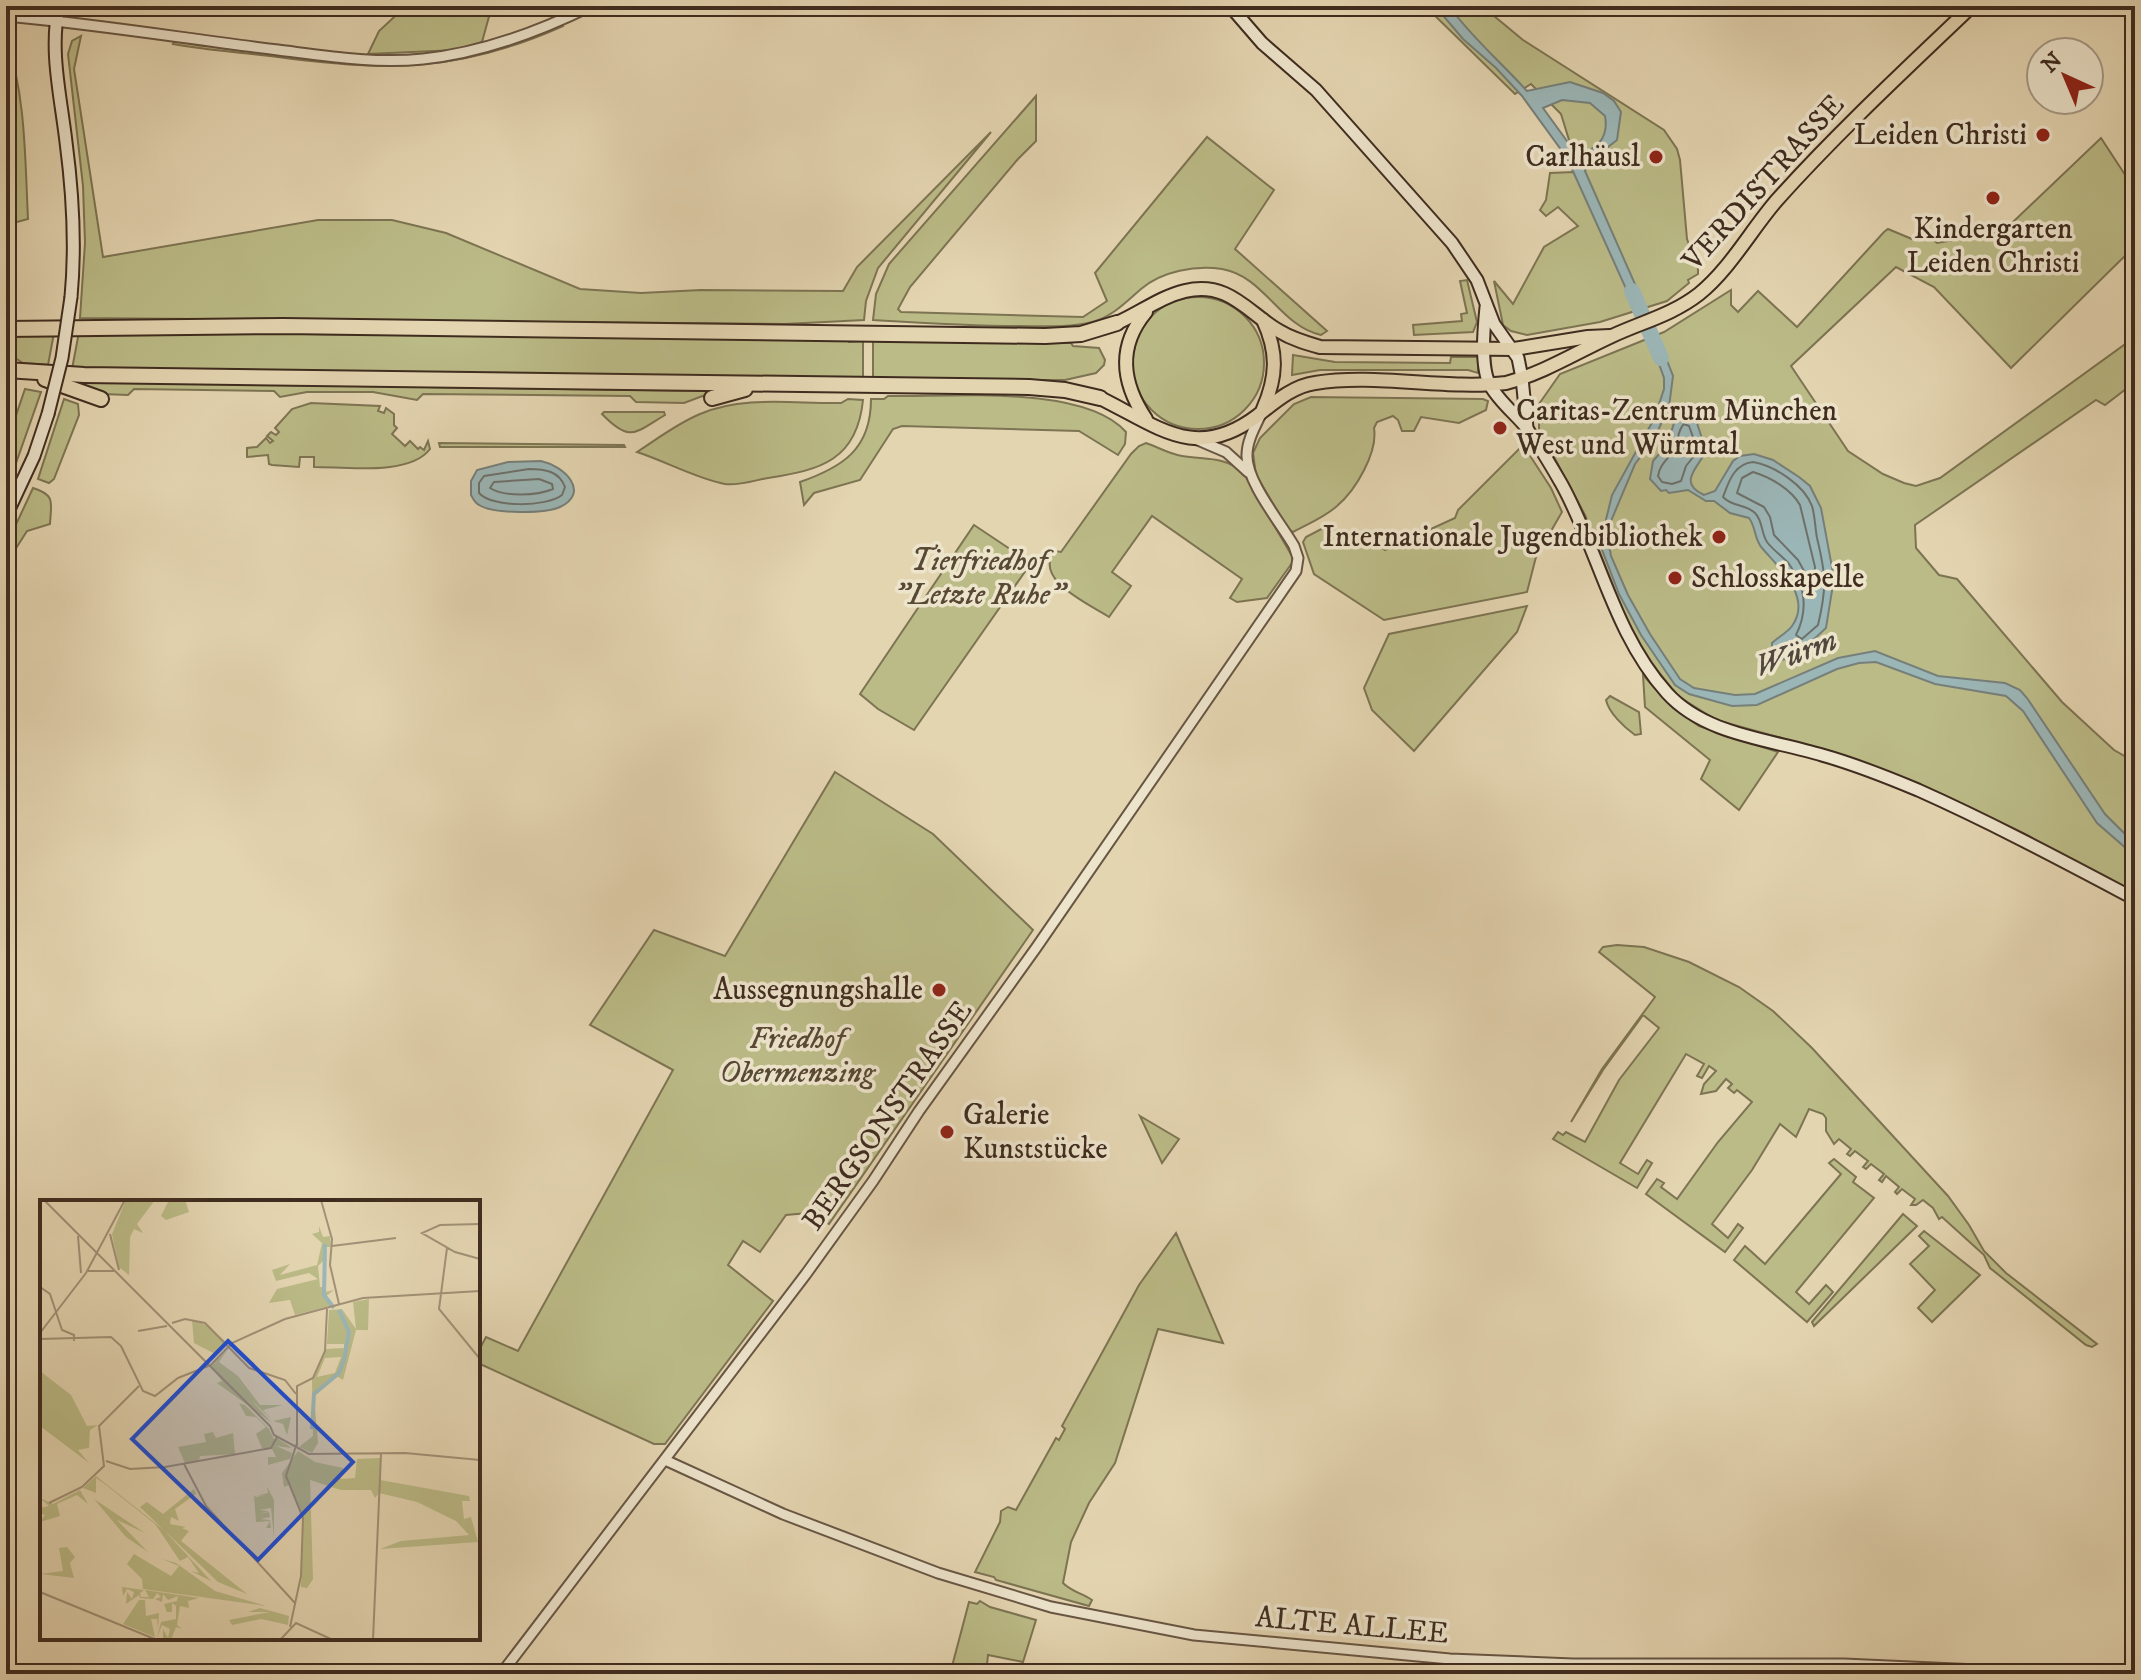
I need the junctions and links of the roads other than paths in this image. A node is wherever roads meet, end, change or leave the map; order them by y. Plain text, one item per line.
1 (59, 6) edge
2 (591, 6) edge
3 (1230, 6) edge
4 (1972, 6) edge
5 (6, 16) edge
6 (55, 21) junction
7 (1150, 306) junction
8 (1486, 307) junction
9 (1261, 316) junction
10 (1117, 323) joint
11 (67, 327) junction
12 (6, 329) edge
13 (1613, 336) junction
14 (1485, 349) junction
15 (1514, 349) junction
16 (6, 370) edge
17 (22, 371) junction
18 (1522, 378) junction
19 (1489, 384) junction
20 (761, 385) junction
21 (712, 398) dead end
22 (1100, 398) joint
23 (101, 399) dead end
24 (1262, 412) junction
25 (1148, 422) junction
26 (1527, 428) junction
27 (1198, 440) junction
28 (1249, 473) junction
29 (6, 516) edge
30 (2135, 899) edge
31 (665, 1460) junction
32 (501, 1674) edge
33 (2066, 1674) edge

1 - 6 main road
2 - 6 street
3 - 8 main road
4 - 13 main road, VERDISTRASSE
5 - 6 street
6 - 11 main road, bridge
7 - 9 main road, VERDISTRASSE
7 - 10 main road, VERDISTRASSE
7 - 25 main road
8 - 14 main road
8 - 15 main road
9 - 14 main road, VERDISTRASSE
9 - 24 main road
10 - 11 highway
11 - 12 highway
11 - 29 main road, bridge
13 - 15 main road, VERDISTRASSE
13 - 18 main road, VERDISTRASSE
14 - 15 main road, VERDISTRASSE
14 - 19 main road
15 - 18 main road
16 - 17 highway
17 - 20 highway
17 - 23 highway
18 - 19 main road, VERDISTRASSE
18 - 26 main road
19 - 24 main road, VERDISTRASSE
19 - 26 main road
20 - 21 highway
20 - 22 highway
22 - 25 main road
24 - 27 main road, VERDISTRASSE
24 - 28 street
25 - 27 main road
26 - 30 main road
27 - 28 street
28 - 31 street, BERGSONSTRASSE
31 - 32 street, BERGSONSTRASSE
31 - 33 street, ALTE ALLEE

